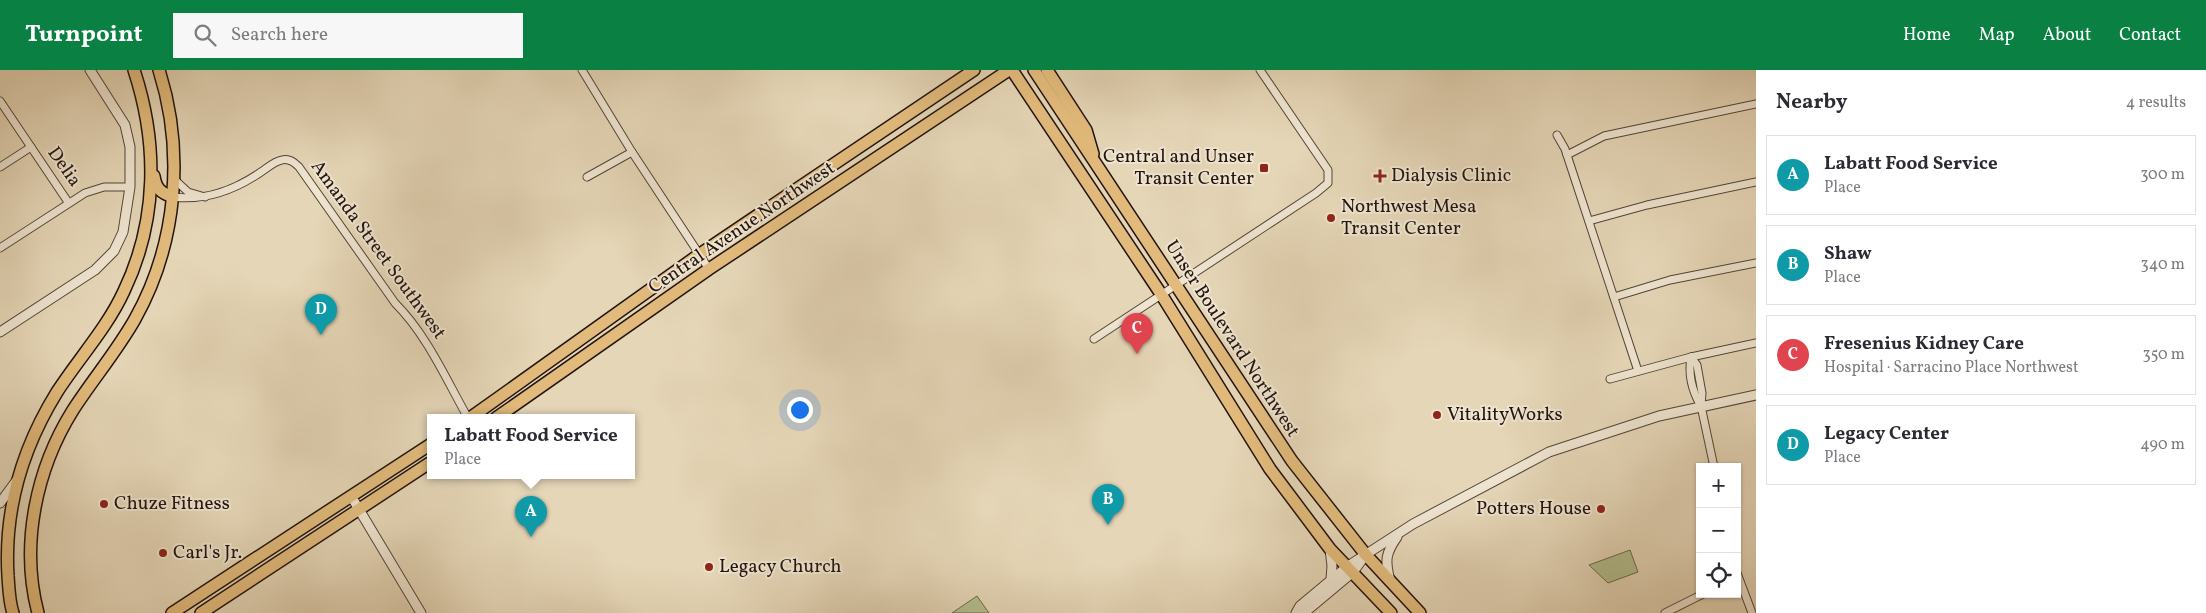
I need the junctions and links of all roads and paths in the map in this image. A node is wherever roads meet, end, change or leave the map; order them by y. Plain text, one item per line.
1 (90, 70) edge
2 (134, 70) edge
3 (158, 70) edge
4 (582, 70) edge
5 (974, 70) edge
6 (1011, 70) edge
7 (1034, 70) edge
8 (1048, 70) edge
9 (1260, 70) edge
10 (0, 101) edge
11 (1756, 104) edge
12 (1557, 135) dead end
13 (31, 147) junction
14 (632, 152) junction
15 (1567, 155) junction
16 (0, 166) edge
17 (1097, 166) junction
18 (152, 169) junction
19 (587, 178) dead end
20 (174, 179) junction
21 (1756, 182) edge
22 (130, 187) junction
23 (205, 197) junction
24 (173, 198) junction
25 (68, 202) junction
26 (1589, 222) junction
27 (0, 248) edge
28 (700, 254) junction
29 (1756, 263) edge
30 (709, 268) junction
31 (1175, 284) junction
32 (1161, 294) junction
33 (1614, 297) junction
34 (0, 332) edge
35 (1094, 339) dead end
36 (1756, 343) edge
37 (1691, 356) junction
38 (1638, 371) junction
39 (1610, 379) dead end
40 (1756, 395) edge
41 (1701, 406) junction
42 (467, 414) edge
43 (475, 414) edge
44 (502, 414) edge
45 (427, 447) edge
46 (405, 461) junction
47 (1713, 463) edge
48 (427, 465) edge
49 (412, 474) junction
50 (18, 480) junction
51 (351, 496) junction
52 (0, 503) edge
53 (358, 510) junction
54 (0, 522) edge
55 (8, 532) junction
56 (1400, 533) junction
57 (1330, 549) junction
58 (1366, 555) junction
59 (1350, 569) junction
60 (1331, 578) junction
61 (1390, 581) junction
62 (1741, 588) edge
63 (1696, 598) edge
64 (12, 611) edge
65 (38, 613) edge
66 (172, 613) edge
67 (201, 613) edge
68 (421, 613) edge
69 (1296, 613) edge
70 (1304, 613) edge
71 (1391, 613) edge
72 (1420, 613) edge
73 (1665, 613) edge
74 (1752, 613) edge

1 - 22 street
2 - 18 main road
3 - 20 main road
4 - 14 street
5 - 28 main road
6 - 30 main road, Central Avenue Northwest
6 - 32 main road, Unser Boulevard Northwest
7 - 17 main road, Unser Boulevard Northwest
8 - 17 main road
9 - 31 street
10 - 13 street, Delia
11 - 15 street
12 - 15 street
13 - 16 street
13 - 25 street, Delia
14 - 19 street
14 - 28 street
15 - 26 street
17 - 31 main road, Unser Boulevard Northwest
18 - 24 main road
18 - 50 main road
20 - 23 street
20 - 24 main road
21 - 26 street
22 - 25 street, Delia
22 - 34 street
23 - 24 street, Amanda Street Southwest
23 - 42 street, Amanda Street Southwest
24 - 65 main road
25 - 27 street
26 - 33 street
28 - 30 street
28 - 43 main road
29 - 33 street
30 - 44 main road, Central Avenue Northwest
31 - 32 street
31 - 58 main road, Unser Boulevard Northwest
32 - 35 street
32 - 57 main road, Unser Boulevard Northwest
33 - 38 street
36 - 37 street
37 - 38 street
37 - 41 street
38 - 39 street
40 - 41 street
41 - 47 street
41 - 56 street
45 - 46 main road
46 - 49 main road
46 - 51 main road
48 - 49 main road
49 - 53 main road
50 - 52 street
50 - 55 main road
51 - 53 street
51 - 66 main road
53 - 67 main road
53 - 68 street
54 - 55 street
55 - 64 main road
56 - 58 street
56 - 61 street
57 - 59 main road, Unser Boulevard Northwest
57 - 60 street
58 - 59 street
58 - 61 main road, Unser Boulevard Northwest
59 - 60 street
59 - 70 street
59 - 71 main road, Unser Boulevard Northwest
60 - 69 street
61 - 72 main road, Unser Boulevard Northwest
62 - 74 street
63 - 73 street

